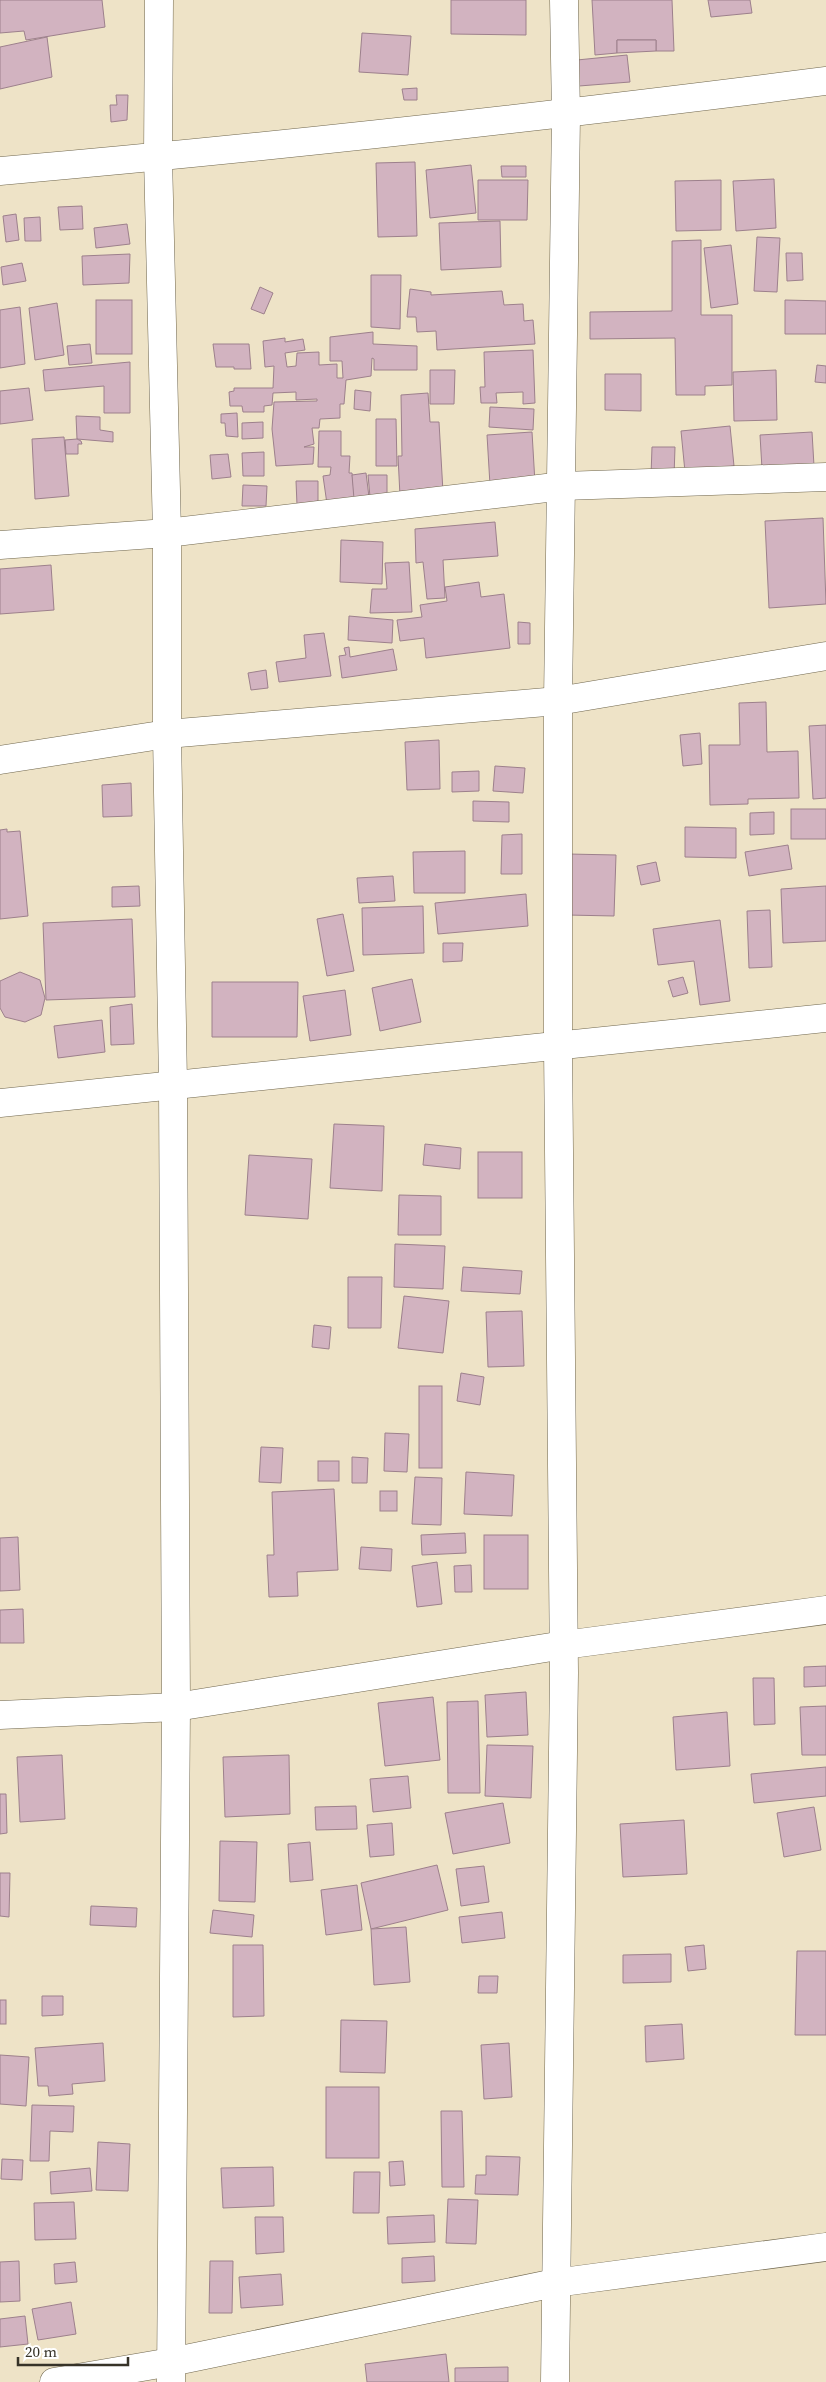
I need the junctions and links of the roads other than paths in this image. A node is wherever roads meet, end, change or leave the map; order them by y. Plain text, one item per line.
1 (159, 0) edge
2 (564, 0) edge
3 (826, 81) edge
4 (566, 114) junction
5 (158, 157) junction
6 (0, 171) edge
7 (826, 477) edge
8 (563, 486) junction
9 (167, 533) junction
10 (0, 546) edge
11 (826, 656) edge
12 (558, 700) junction
13 (167, 734) junction
14 (0, 760) edge
15 (826, 1018) edge
16 (558, 1046) junction
17 (173, 1084) junction
18 (0, 1103) edge
19 (826, 1610) edge
20 (564, 1645) junction
21 (176, 1707) junction
22 (0, 1715) edge
23 (826, 2247) edge
24 (555, 2283) junction
25 (171, 2372) edge
26 (54, 2382) edge
27 (555, 2382) edge

1 - 5 street
2 - 4 street
3 - 4 street
4 - 5 street
4 - 8 street
5 - 6 street
5 - 9 street
7 - 8 street
8 - 9 street
8 - 12 street
9 - 10 street
9 - 13 street
11 - 12 street
12 - 13 street
12 - 16 street
13 - 14 street
13 - 17 street
15 - 16 street
16 - 17 street
16 - 20 street
17 - 18 street
17 - 21 street
19 - 20 street
20 - 21 street
20 - 24 street
21 - 22 street
21 - 25 street
23 - 24 street
24 - 25 street
24 - 27 street
25 - 26 street

